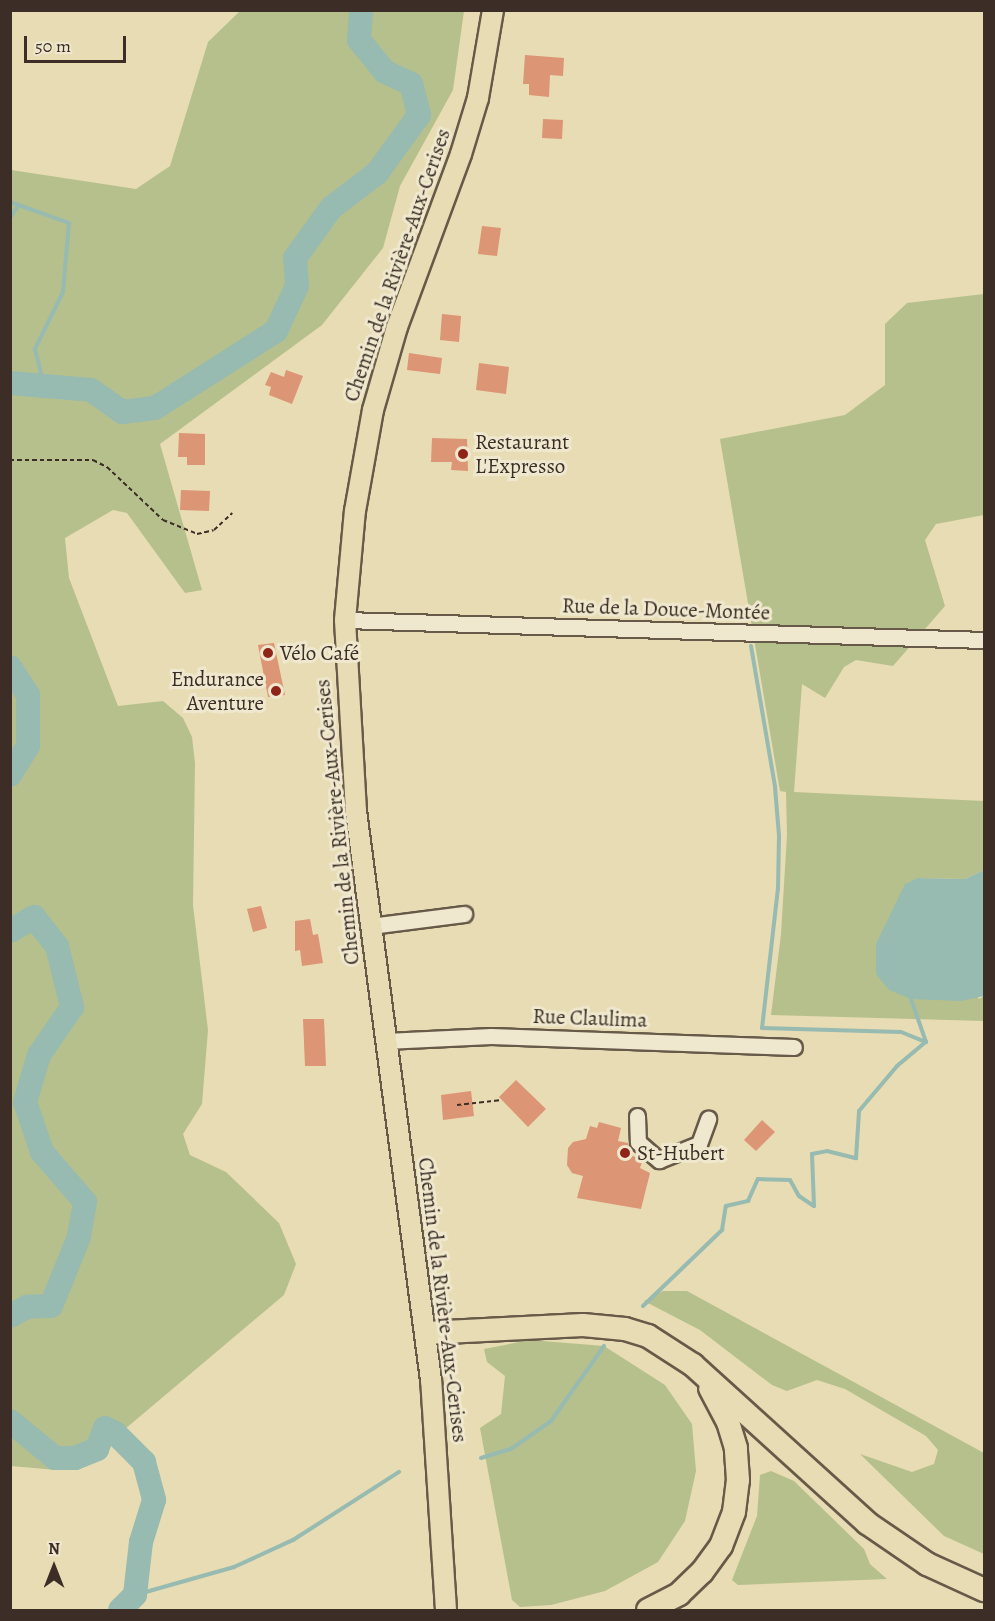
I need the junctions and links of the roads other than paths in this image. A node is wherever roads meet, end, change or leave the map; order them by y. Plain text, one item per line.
1 (493, 10) edge
2 (345, 620) junction
3 (984, 640) edge
4 (464, 914) dead end
5 (370, 926) junction
6 (385, 1041) junction
7 (794, 1047) dead end
8 (638, 1116) dead end
9 (708, 1119) dead end
10 (426, 1333) junction
11 (693, 1365) junction
12 (984, 1590) edge
13 (445, 1605) edge
14 (648, 1611) edge

1 - 2 main road, Chemin de la Rivière-Aux-Cerises
2 - 3 street, Rue de la Douce-Montée
2 - 5 main road, Chemin de la Rivière-Aux-Cerises
4 - 5 street
5 - 6 main road, Chemin de la Rivière-Aux-Cerises
6 - 7 street, Rue Claulima
6 - 10 main road, Chemin de la Rivière-Aux-Cerises
8 - 9 street
10 - 11 highway
10 - 13 main road, Chemin de la Rivière-Aux-Cerises
11 - 12 highway
11 - 14 highway

